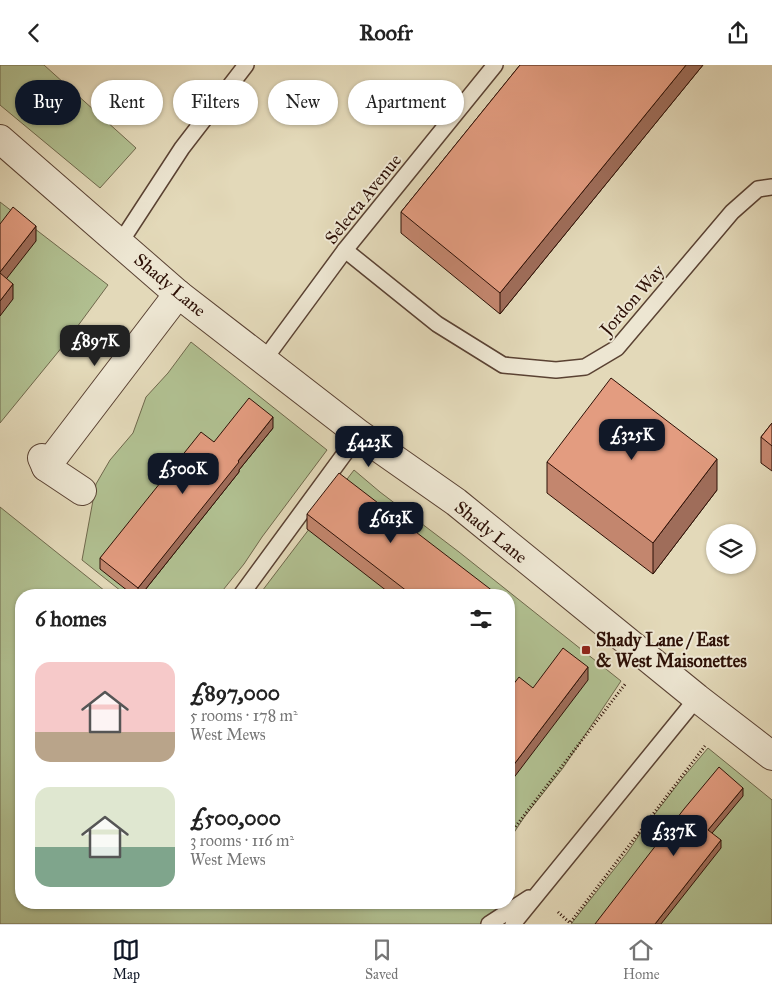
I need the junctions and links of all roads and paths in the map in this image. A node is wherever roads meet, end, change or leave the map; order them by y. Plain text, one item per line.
1 (246, 65) edge
2 (496, 65) edge
3 (0, 139) edge
4 (772, 187) edge
5 (120, 243) junction
6 (345, 249) junction
7 (178, 294) junction
8 (264, 360) junction
9 (359, 434) junction
10 (82, 491) dead end
11 (245, 589) edge
12 (647, 657) junction
13 (697, 698) junction
14 (725, 720) junction
15 (772, 756) edge
16 (515, 827) edge
17 (538, 892) junction
18 (515, 907) edge
19 (512, 909) edge
20 (489, 924) edge
21 (513, 924) edge

1 - 5 lane
2 - 6 lane, Selecta Avenue
3 - 5 street, Shady Lane
4 - 6 lane, Jordon Way
5 - 7 street, Shady Lane
6 - 8 lane, Selecta Avenue
7 - 8 street, Shady Lane
7 - 10 street
8 - 9 street, Shady Lane
9 - 11 lane
9 - 12 street, Shady Lane
12 - 13 street, Shady Lane
12 - 16 path
13 - 14 street, Shady Lane
13 - 17 lane
14 - 15 street, Shady Lane
14 - 17 path
17 - 18 lane
17 - 21 lane
19 - 20 lane

